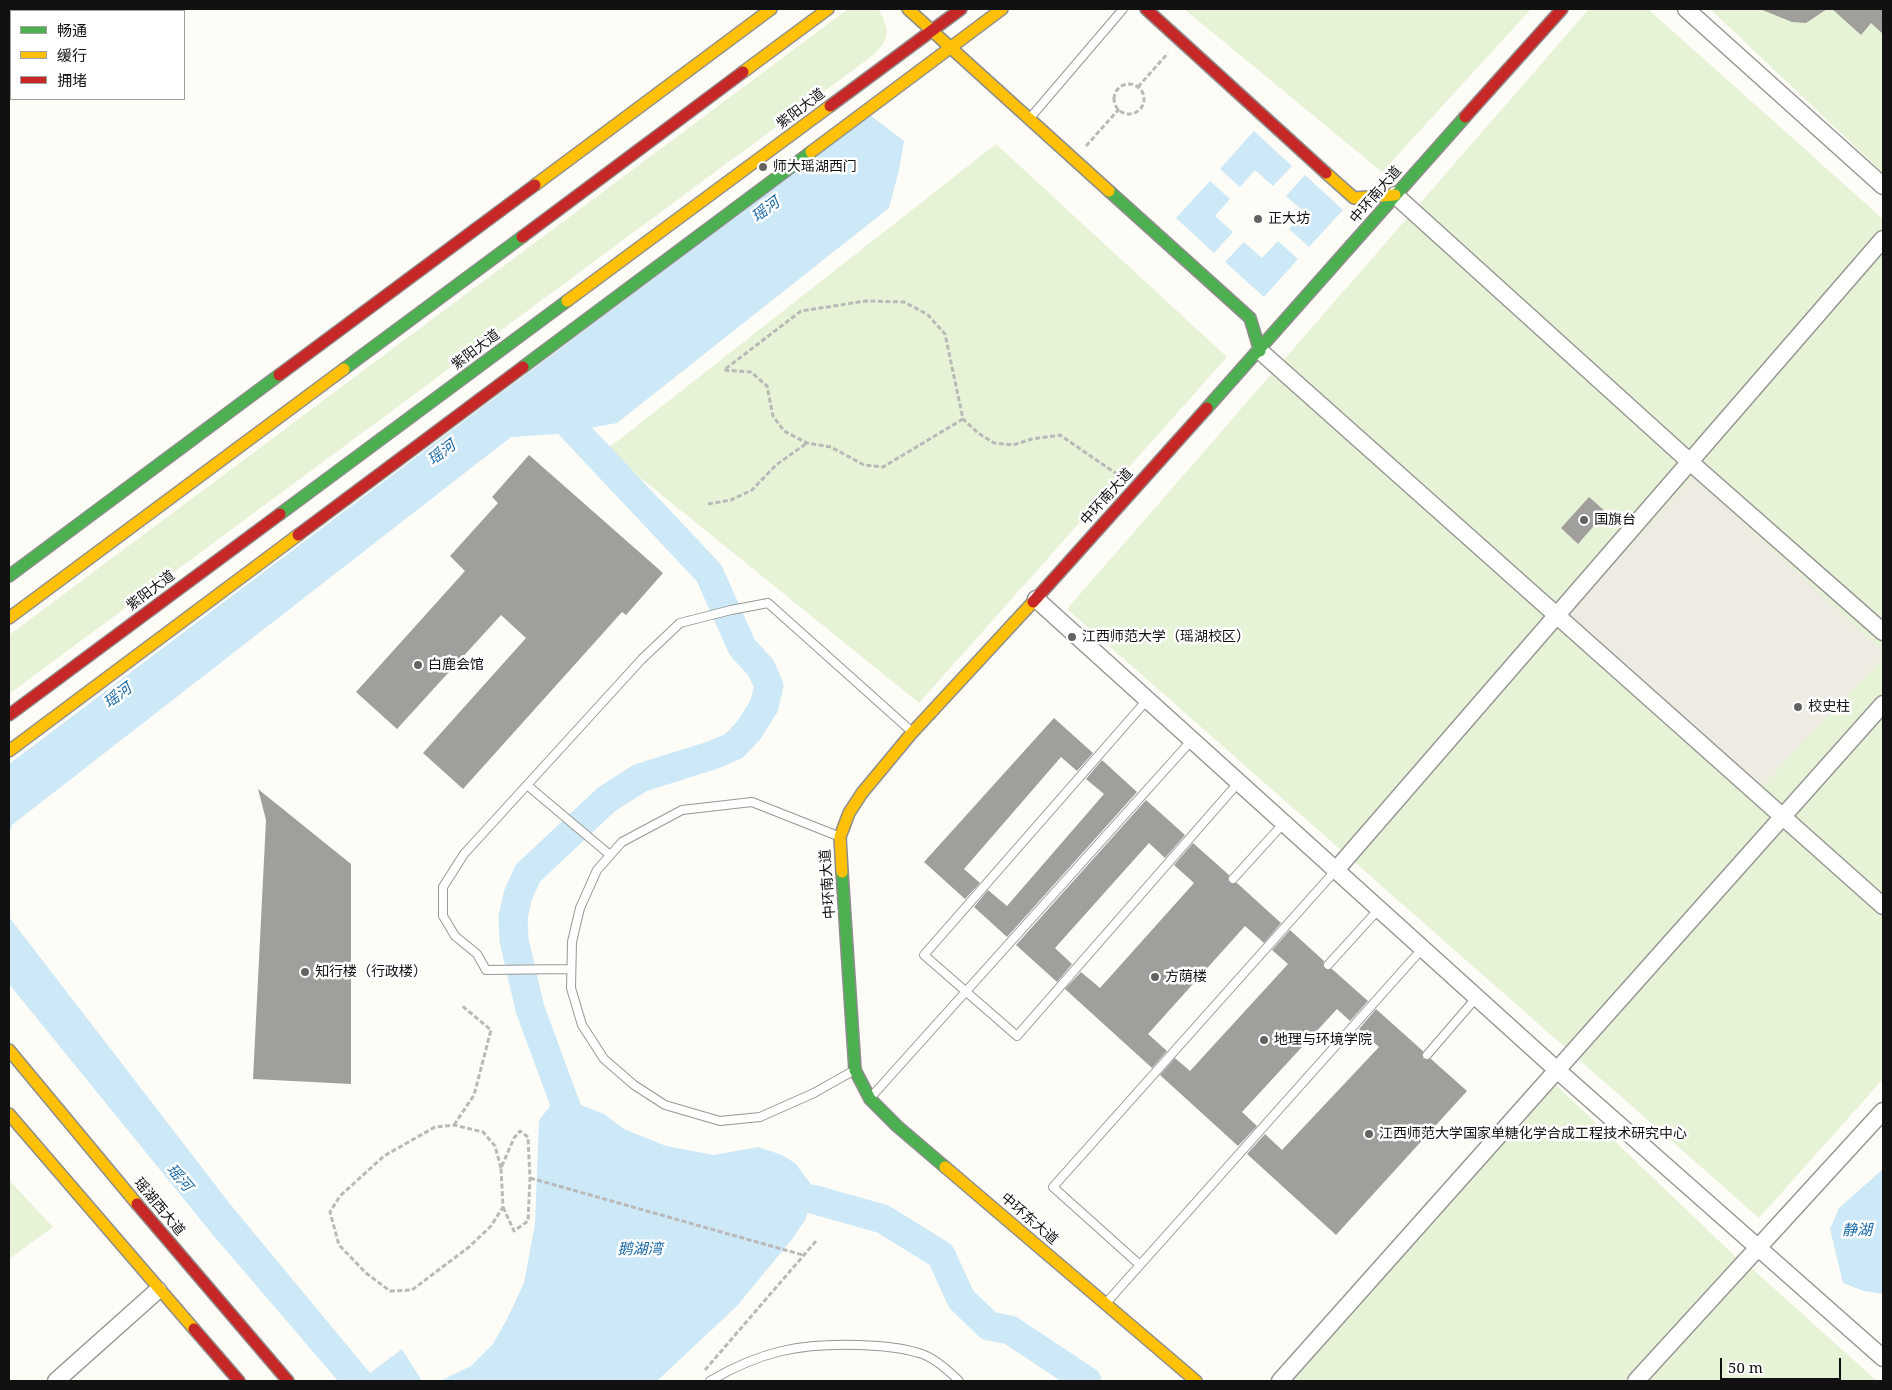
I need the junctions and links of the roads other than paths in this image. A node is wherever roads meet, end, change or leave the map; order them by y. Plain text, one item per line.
1 (772, 9) edge
2 (828, 9) edge
3 (908, 9) edge
4 (961, 9) edge
5 (1002, 9) edge
6 (1122, 9) edge
7 (1146, 9) edge
8 (1562, 9) edge
9 (1686, 9) edge
10 (932, 30) junction
11 (951, 47) junction
12 (1030, 118) junction
13 (1883, 186) edge
14 (1395, 195) junction
15 (1883, 239) edge
16 (1260, 351) junction
17 (1690, 462) junction
18 (9, 576) edge
19 (1036, 599) junction
20 (1556, 615) junction
21 (9, 618) edge
22 (1883, 632) edge
23 (1147, 700) junction
24 (1883, 704) edge
25 (9, 715) edge
26 (912, 732) junction
27 (1191, 741) junction
28 (9, 750) edge
29 (1238, 783) junction
30 (527, 784) junction
31 (1782, 815) junction
32 (1283, 824) junction
33 (840, 837) junction
34 (610, 855) junction
35 (1335, 871) junction
36 (1233, 879) dead end
37 (1883, 906) edge
38 (1378, 910) junction
39 (1422, 949) junction
40 (1328, 965) dead end
41 (571, 969) junction
42 (966, 991) junction
43 (1476, 998) junction
44 (9, 1050) edge
45 (1427, 1055) dead end
46 (855, 1070) junction
47 (1557, 1070) junction
48 (870, 1099) junction
49 (1883, 1110) edge
50 (9, 1114) edge
51 (1757, 1246) junction
52 (1140, 1265) junction
53 (158, 1290) junction
54 (1106, 1304) junction
55 (1883, 1358) edge
56 (56, 1381) edge
57 (239, 1381) edge
58 (288, 1381) edge
59 (710, 1381) edge
60 (959, 1381) edge
61 (1196, 1381) edge
62 (1280, 1381) edge
63 (1636, 1381) edge

1 - 18 main road
2 - 21 main road
3 - 10 main road
4 - 10 main road, 紫阳大道
5 - 11 main road
6 - 12 lane
7 - 14 main road
8 - 14 main road, 中环南大道
9 - 13 street
10 - 11 main road
10 - 25 main road, 紫阳大道
11 - 12 main road
11 - 28 main road
12 - 16 main road
14 - 16 main road, 中环南大道
14 - 17 street
15 - 17 street
16 - 19 main road, 中环南大道
16 - 20 street
17 - 20 street
17 - 22 street
19 - 23 street
19 - 26 main road, 中环南大道
20 - 31 street
20 - 35 street
23 - 27 street
23 - 42 lane
24 - 31 street
26 - 30 lane
26 - 33 main road, 中环南大道
27 - 29 street
27 - 42 lane
29 - 32 street
29 - 42 lane
30 - 34 lane
30 - 41 lane
31 - 37 street
31 - 47 street
32 - 35 street
32 - 36 lane
33 - 34 lane
33 - 46 main road, 中环南大道
34 - 41 lane
35 - 38 street
35 - 52 lane
38 - 39 street
38 - 40 lane
39 - 43 street
39 - 52 lane
41 - 46 lane
42 - 48 lane
43 - 45 lane
43 - 47 street
44 - 58 main road, 瑶湖西大道
46 - 48 main road, 中环东大道
47 - 51 street
47 - 62 street
48 - 54 main road, 中环东大道
49 - 51 street
50 - 53 main road
51 - 55 street
51 - 63 street
52 - 54 lane
53 - 56 street
53 - 57 main road
54 - 61 main road, 中环东大道
59 - 60 lane

